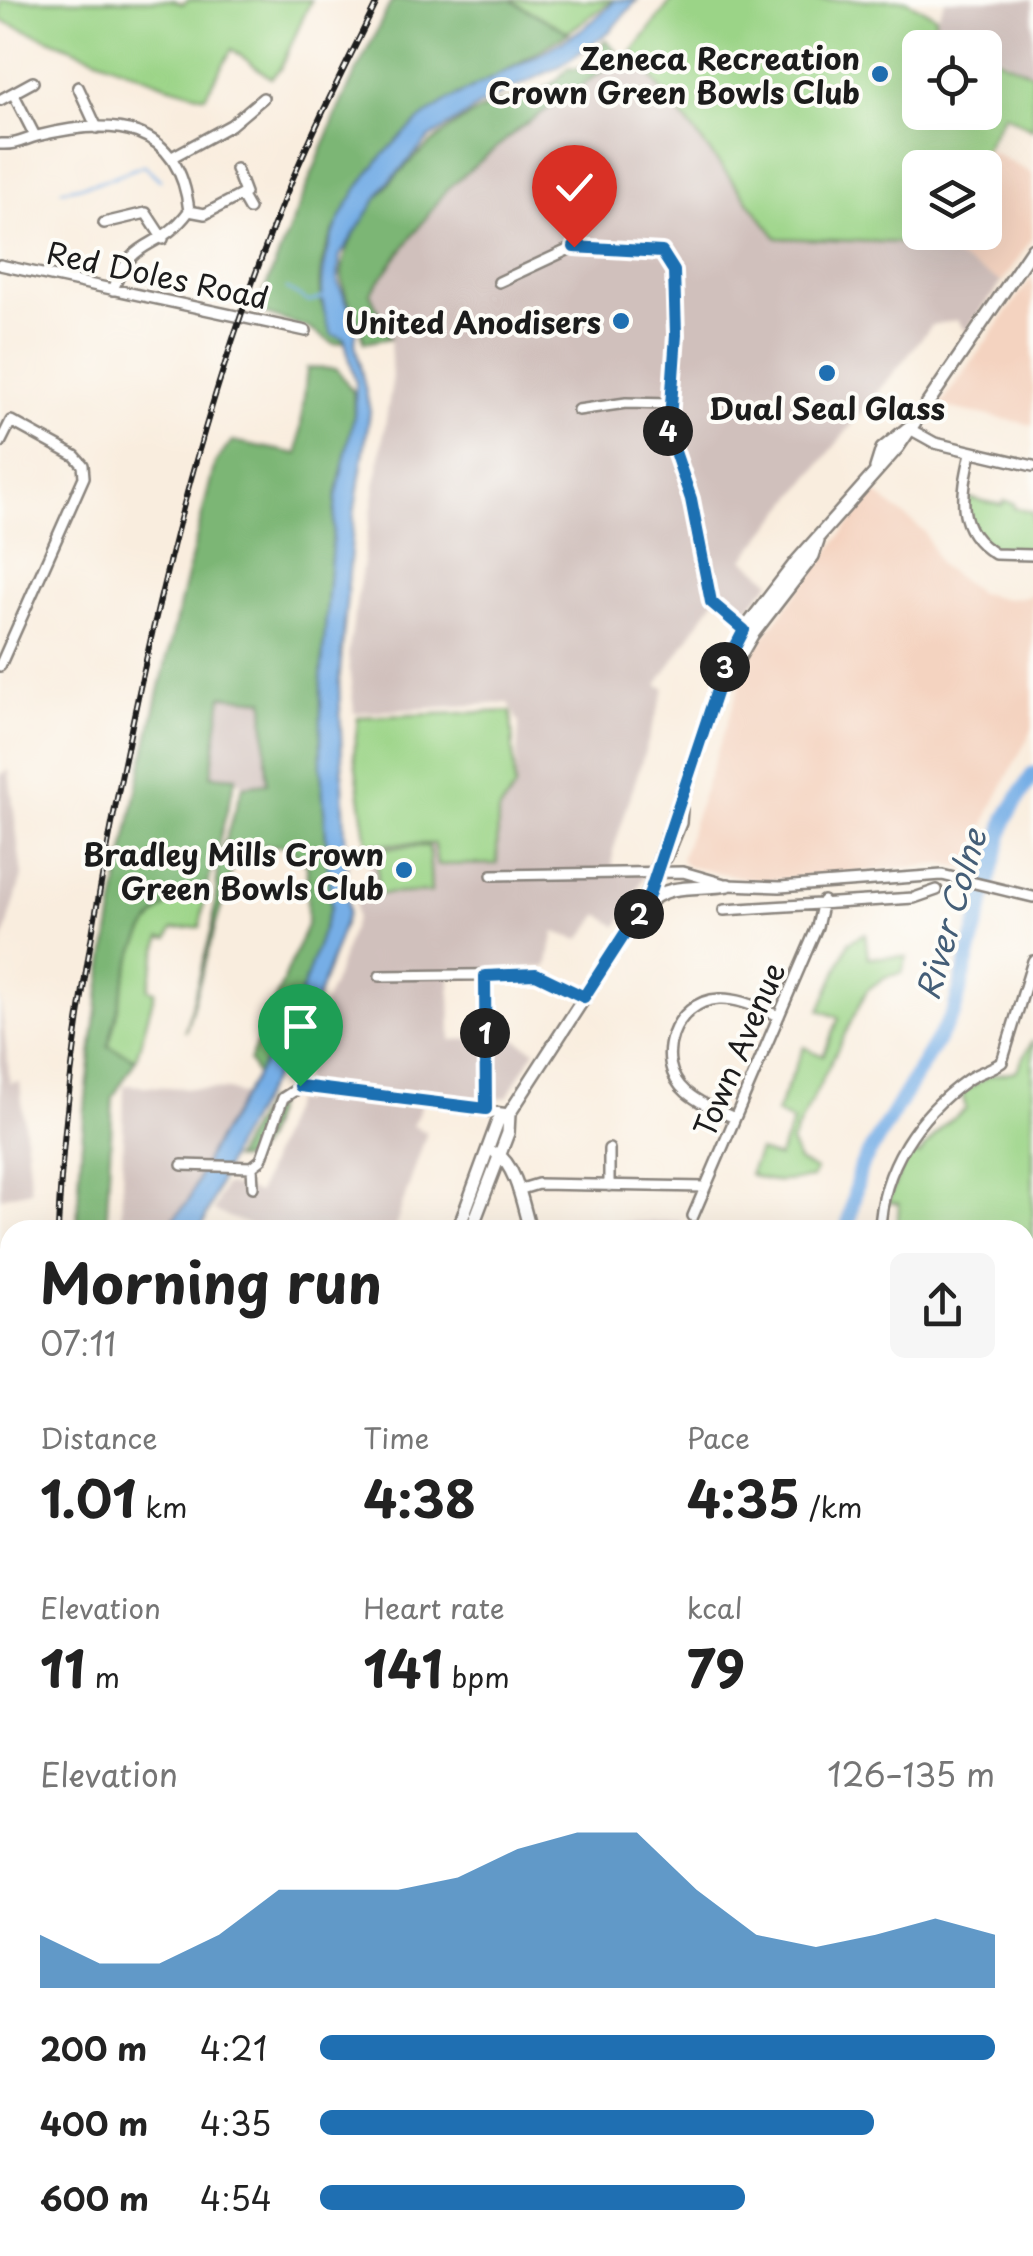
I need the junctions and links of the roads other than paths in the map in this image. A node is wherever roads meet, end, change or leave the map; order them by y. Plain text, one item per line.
1 (33, 82) dead end
2 (78, 87) dead end
3 (13, 93) junction
4 (263, 98) dead end
5 (0, 100) edge
6 (98, 128) junction
7 (35, 136) junction
8 (0, 144) edge
9 (174, 156) junction
10 (236, 169) dead end
11 (241, 194) junction
12 (249, 209) dead end
13 (189, 211) junction
14 (104, 222) dead end
15 (162, 239) junction
16 (1033, 248) edge
17 (2, 266) edge
18 (1028, 266) edge
19 (0, 278) edge
20 (499, 282) dead end
21 (113, 290) junction
22 (306, 332) dead end
23 (670, 404) junction
24 (578, 410) dead end
25 (908, 428) junction
26 (0, 443) edge
27 (971, 454) junction
28 (1033, 466) edge
29 (1033, 555) edge
30 (748, 633) junction
31 (0, 666) edge
32 (660, 868) junction
33 (492, 875) dead end
34 (728, 884) junction
35 (938, 890) dead end
36 (1030, 898) edge
37 (823, 901) junction
38 (644, 905) junction
39 (724, 910) dead end
40 (1033, 961) edge
41 (380, 976) dead end
42 (485, 976) junction
43 (584, 997) junction
44 (779, 1016) junction
45 (486, 1109) junction
46 (508, 1114) junction
47 (735, 1118) junction
48 (609, 1149) dead end
49 (493, 1153) junction
50 (182, 1164) dead end
51 (252, 1166) junction
52 (253, 1186) dead end
53 (609, 1186) junction
54 (705, 1187) junction
55 (518, 1190) junction
56 (693, 1216) dead end
57 (463, 1220) edge
58 (475, 1220) edge
59 (527, 1220) edge
60 (882, 1220) edge

1 - 3 street
2 - 6 street
3 - 5 street
3 - 7 street
4 - 9 street
6 - 7 street
6 - 9 street
7 - 8 street
9 - 13 street
10 - 11 street
11 - 12 street
11 - 13 street
13 - 15 street
14 - 15 street
15 - 21 street
16 - 18 main road
17 - 19 street
17 - 21 street, Red Doles Road
18 - 25 main road
20 - 23 street
21 - 22 street, Red Doles Road
23 - 24 street
23 - 30 street
25 - 27 street
25 - 30 main road
26 - 31 street
27 - 28 street
27 - 29 street
30 - 32 main road
32 - 33 street
32 - 34 street
32 - 38 main road
34 - 36 street
34 - 38 main road
35 - 37 street
37 - 39 street
37 - 44 street, Town Avenue
38 - 43 main road
40 - 60 street
41 - 42 street
42 - 43 street
42 - 45 street
43 - 46 main road
44 - 47 street, Town Avenue
44 - 47 street
45 - 46 street
45 - 51 street
46 - 49 main road
47 - 54 street, Town Avenue
48 - 53 street
49 - 55 main road
49 - 57 main road
49 - 58 main road
50 - 51 street
51 - 52 street
53 - 54 street
53 - 55 street
54 - 56 street, Town Avenue
55 - 59 main road

